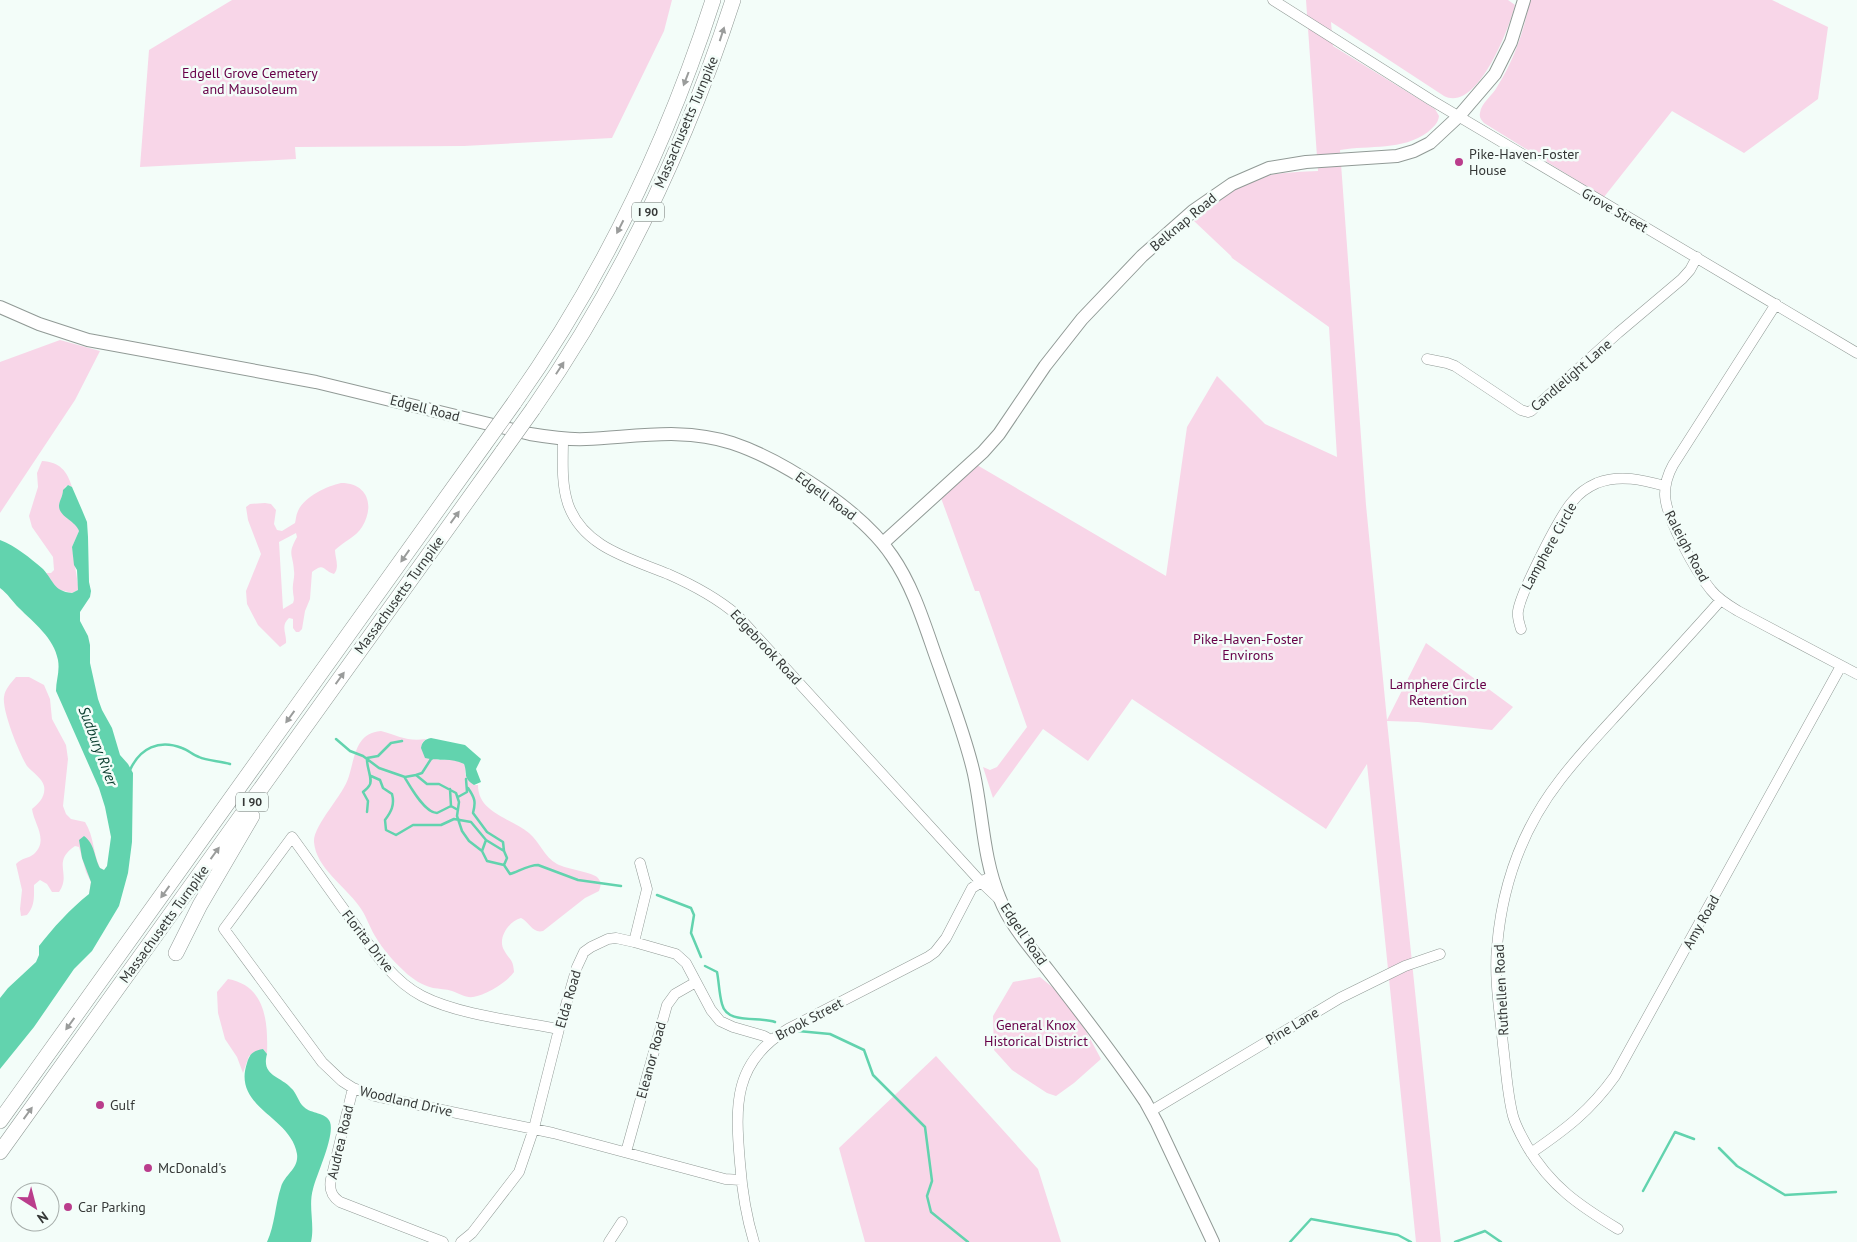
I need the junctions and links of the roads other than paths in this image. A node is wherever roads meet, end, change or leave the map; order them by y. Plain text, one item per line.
1 (713, 0) edge
2 (733, 0) edge
3 (1273, 0) edge
4 (1524, 0) edge
5 (1459, 116) junction
6 (1697, 257) junction
7 (1776, 304) junction
8 (0, 307) edge
9 (1857, 353) edge
10 (1427, 359) dead end
11 (563, 438) junction
12 (1665, 486) junction
13 (883, 543) junction
14 (1722, 600) junction
15 (1521, 629) dead end
16 (1841, 666) junction
17 (1857, 674) edge
18 (325, 698) junction
19 (292, 837) joint
20 (640, 863) dead end
21 (986, 879) junction
22 (634, 942) junction
23 (176, 953) dead end
24 (1440, 954) dead end
25 (696, 982) junction
26 (559, 1029) junction
27 (771, 1040) junction
28 (353, 1088) junction
29 (1151, 1111) junction
30 (0, 1121) edge
31 (534, 1128) junction
32 (0, 1152) edge
33 (626, 1152) junction
34 (1531, 1153) junction
35 (741, 1180) junction
36 (622, 1222) dead end
37 (1618, 1229) dead end
38 (443, 1242) edge
39 (461, 1242) edge
40 (609, 1242) edge
41 (754, 1242) edge
42 (1213, 1242) edge

1 -> 30 highway, Massachusetts Turnpike / I 90, bridge
18 -> 2 highway, Massachusetts Turnpike / I 90, bridge
3 - 5 street, Grove Street
4 - 5 main road, Belknap Road
5 - 6 street, Grove Street
5 - 13 main road, Belknap Road
6 - 7 street, Grove Street
6 - 10 street, Candlelight Lane
7 - 9 street, Grove Street
7 - 12 street, Raleigh Road
8 - 11 main road, Edgell Road
11 - 13 main road, Edgell Road
11 - 21 street, Edgebrook Road
12 - 14 street, Raleigh Road
12 - 15 street, Lamphere Circle
13 - 21 main road, Edgell Road
14 - 16 street, Raleigh Road
14 - 34 street, Ruthellen Road
16 - 17 street, Raleigh Road
16 - 34 street, Amy Road
18 - 23 highway
32 -> 18 highway, Massachusetts Turnpike / I 90
19 - 26 street, Florita Drive
19 - 28 street, Woodland Drive
20 - 22 street
21 - 27 street, Brook Street
21 - 29 main road, Edgell Road
22 - 25 street, Elda Road
22 - 26 street, Elda Road
24 - 29 street, Pine Lane
25 - 27 street, Elda Road
25 - 33 street, Eleanor Road
26 - 31 street, Elda Road
27 - 35 street, Brook Street
28 - 31 street, Woodland Drive
28 - 38 street, Audrea Road
29 - 42 main road, Edgell Road
31 - 33 street, Woodland Drive
31 - 39 street
33 - 35 street, Woodland Drive
34 - 37 street, Ruthellen Road
35 - 41 street, Brook Street
36 - 40 street

